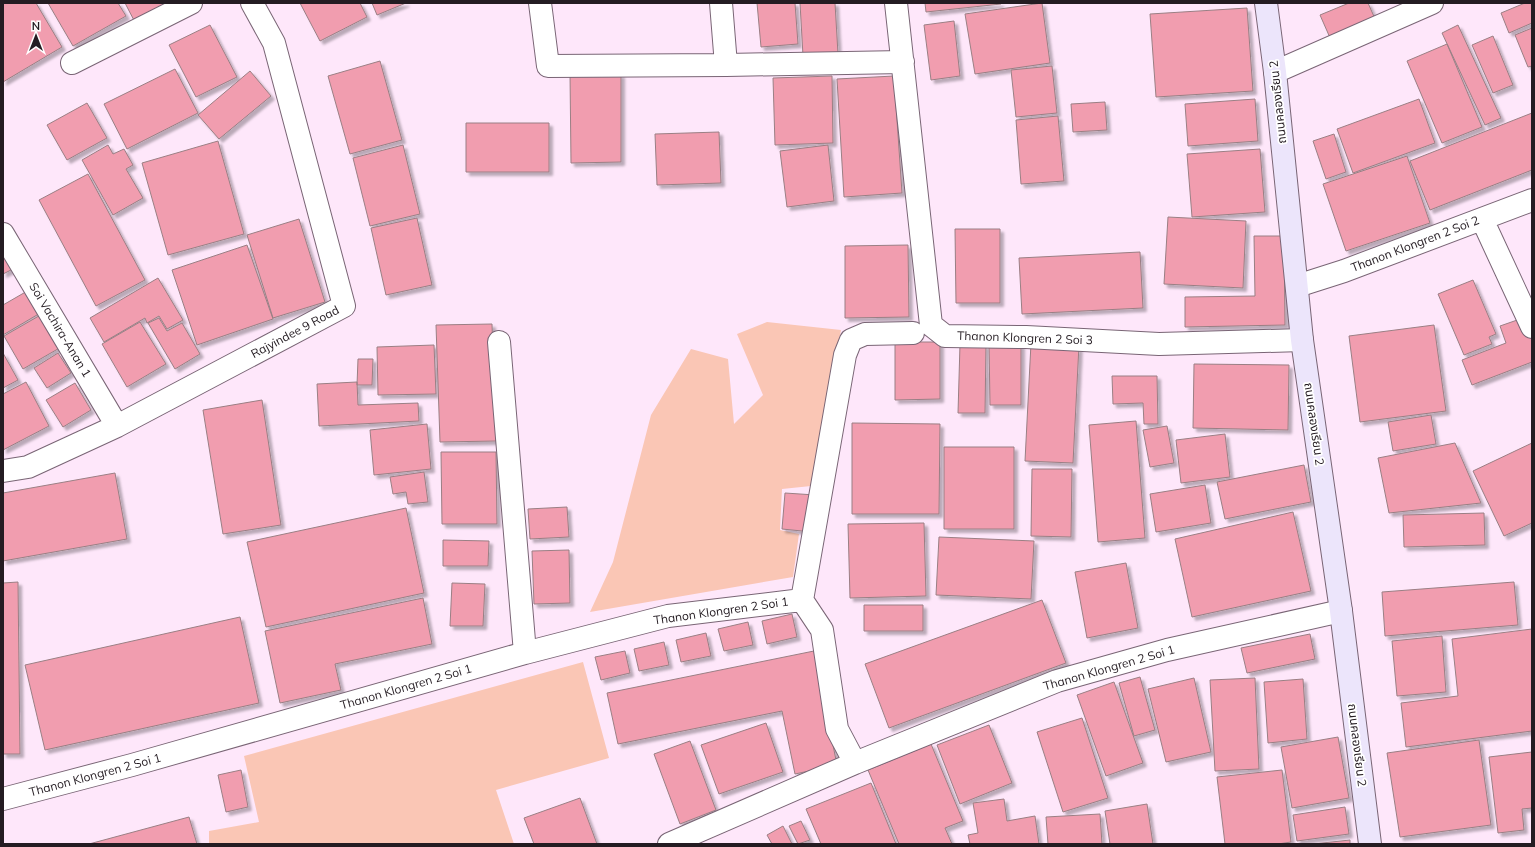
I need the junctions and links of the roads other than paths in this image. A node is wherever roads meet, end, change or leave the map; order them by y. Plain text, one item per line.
1 (191, 3) edge
2 (252, 3) edge
3 (540, 3) edge
4 (721, 3) edge
5 (896, 3) edge
6 (1266, 3) edge
7 (1432, 3) edge
8 (903, 62) junction
9 (72, 63) dead end
10 (726, 65) junction
11 (1275, 72) junction
12 (1532, 200) edge
13 (1482, 219) junction
14 (3, 234) edge
15 (1297, 286) junction
16 (1532, 327) edge
17 (913, 334) dead end
18 (1302, 340) junction
19 (499, 342) dead end
20 (117, 426) junction
21 (3, 471) edge
22 (802, 600) junction
23 (1341, 611) junction
24 (525, 653) junction
25 (855, 763) junction
26 (3, 799) edge
27 (668, 844) edge
28 (1370, 844) edge

1 - 9 street
2 - 20 street, Rajyindee 9 Road
3 - 10 street
4 - 10 street
5 - 8 street, Thanon Klongren 2 Soi 3
6 - 11 street, ถนนคลองเรียน 2
7 - 11 street
8 - 10 street
8 - 18 street, Thanon Klongren 2 Soi 3
11 - 15 street, ถนนคลองเรียน 2
12 - 13 street, Thanon Klongren 2 Soi 2
13 - 15 street, Thanon Klongren 2 Soi 2
13 - 16 street
14 - 20 street, Soi Vachira-Anan 1
15 - 18 street, ถนนคลองเรียน 2
17 - 22 street
18 - 23 street, ถนนคลองเรียน 2
19 - 24 street
20 - 21 street, Rajyindee 9 Road
22 - 24 street, Thanon Klongren 2 Soi 1
22 - 25 street, Thanon Klongren 2 Soi 1
23 - 25 street, Thanon Klongren 2 Soi 1
23 - 28 street, ถนนคลองเรียน 2
24 - 26 street, Thanon Klongren 2 Soi 1
25 - 27 street

